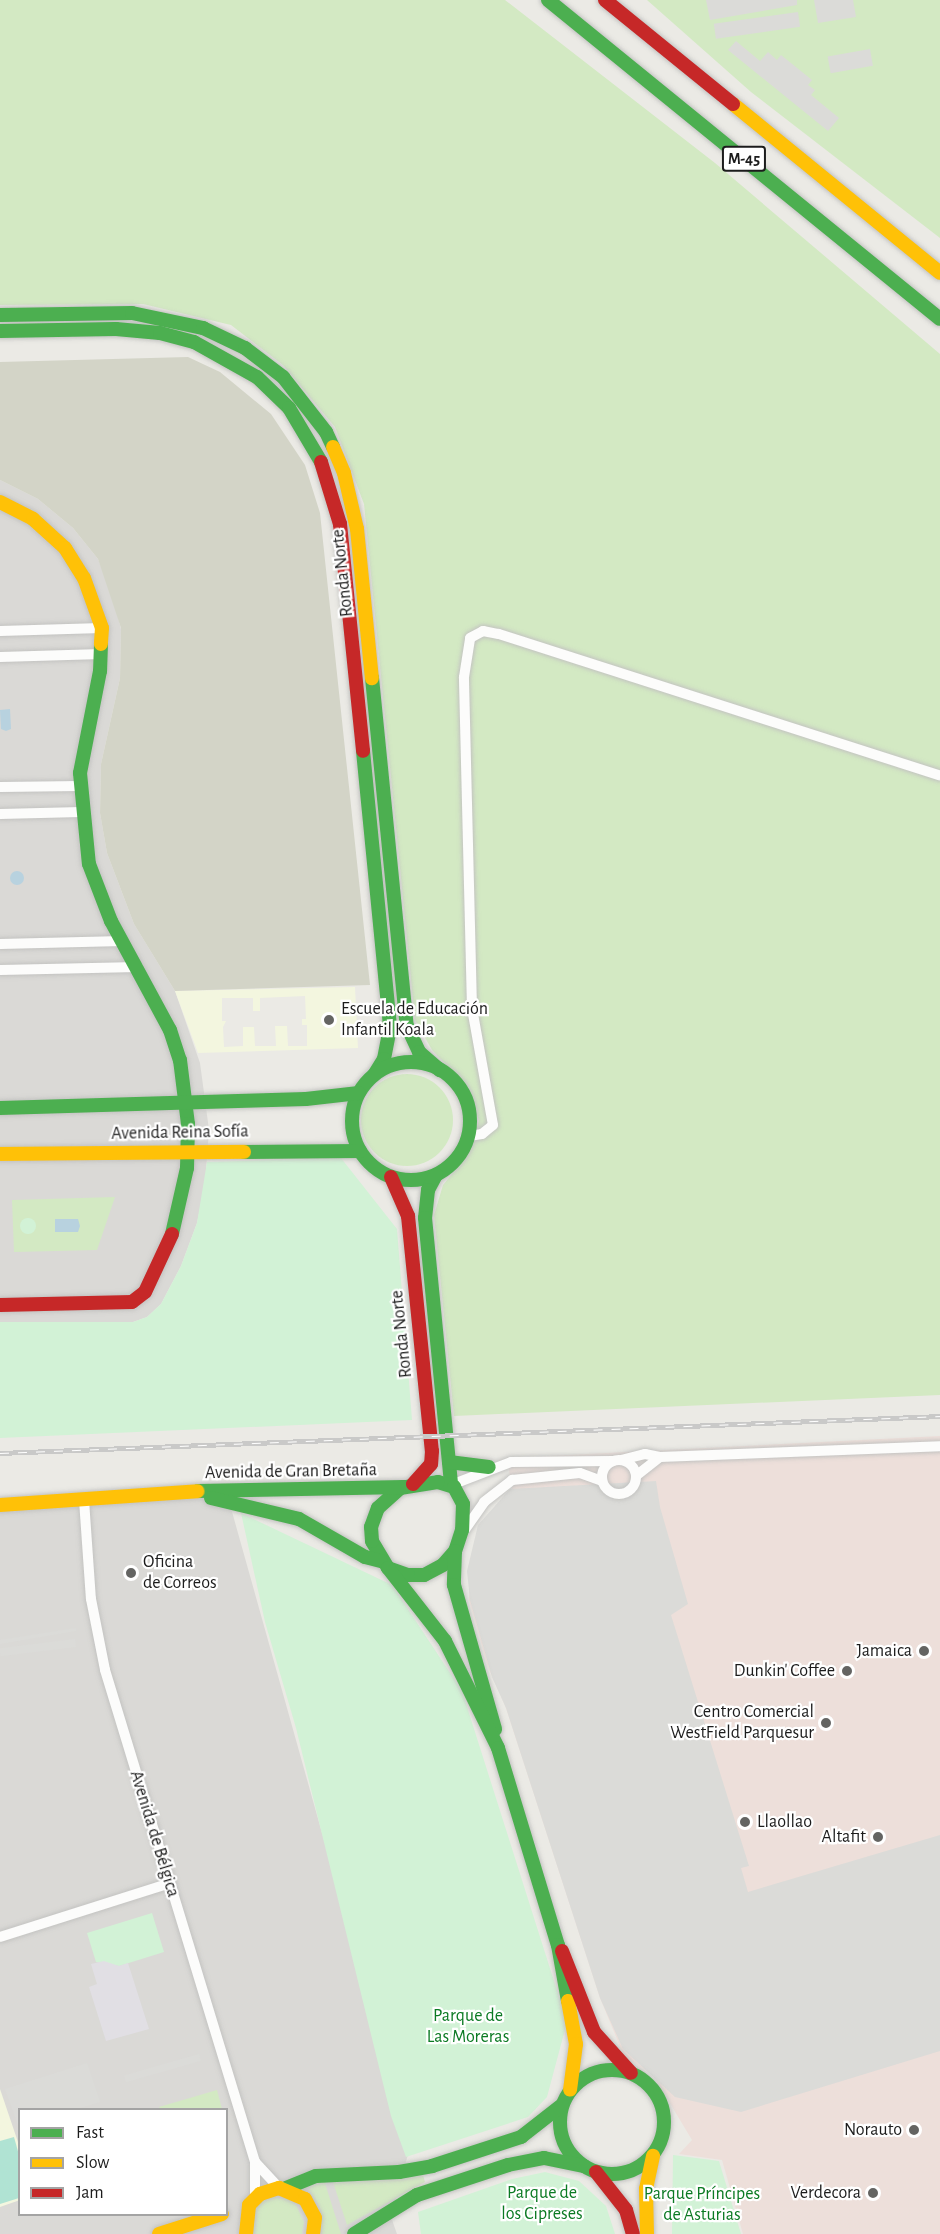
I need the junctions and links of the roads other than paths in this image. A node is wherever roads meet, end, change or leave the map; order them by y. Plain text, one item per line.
1 (548, 0) edge
2 (605, 0) edge
3 (940, 273) edge
4 (0, 315) edge
5 (940, 319) edge
6 (0, 331) edge
7 (0, 502) edge
8 (102, 628) junction
9 (0, 631) edge
10 (102, 654) junction
11 (0, 657) edge
12 (940, 776) edge
13 (80, 786) junction
14 (0, 787) edge
15 (81, 812) junction
16 (0, 814) edge
17 (123, 941) junction
18 (0, 944) edge
19 (138, 967) junction
20 (0, 970) edge
21 (440, 1070) junction
22 (374, 1076) junction
23 (359, 1093) junction
24 (187, 1102) junction
25 (0, 1108) edge
26 (468, 1136) junction
27 (188, 1151) junction
28 (360, 1151) junction
29 (0, 1154) edge
30 (436, 1175) junction
31 (391, 1177) junction
32 (0, 1305) edge
33 (940, 1446) edge
34 (660, 1457) junction
35 (617, 1460) junction
36 (449, 1461) junction
37 (489, 1467) junction
38 (637, 1475) junction
39 (602, 1481) junction
40 (409, 1485) junction
41 (451, 1485) junction
42 (178, 1493) junction
43 (84, 1500) junction
44 (0, 1505) edge
45 (461, 1536) junction
46 (455, 1551) junction
47 (385, 1564) junction
48 (498, 1748) junction
49 (170, 1883) junction
50 (0, 1937) edge
51 (558, 1945) junction
52 (631, 2073) junction
53 (570, 2090) junction
54 (562, 2105) junction
55 (653, 2156) junction
56 (255, 2162) junction
57 (590, 2169) junction
58 (283, 2188) junction
59 (252, 2201) junction
60 (228, 2212) edge
61 (216, 2216) edge
62 (159, 2234) edge
63 (246, 2234) edge
64 (313, 2234) edge
65 (354, 2234) edge
66 (633, 2234) edge
67 (647, 2234) edge

1 - 5 main road, M-45
2 - 3 main road, M-45
4 - 21 main road, Ronda Norte
6 - 22 main road, Ronda Norte
7 - 8 main road
8 - 9 street
8 - 10 main road
10 - 11 street
10 - 13 main road
12 - 26 street
13 - 14 street
13 - 15 main road
15 - 16 street
15 - 17 main road
17 - 18 street
17 - 19 main road
19 - 20 street
19 - 24 main road
21 - 22 main road, Ronda Norte
21 - 26 main road, Ronda Norte
22 - 23 main road, Ronda Norte
23 - 24 main road, Avenida Reina Sofía
23 - 28 main road, Ronda Norte
24 - 25 main road, Avenida Reina Sofía
24 - 27 main road
26 - 30 main road
27 - 28 main road, Avenida Reina Sofía
27 - 29 main road, Avenida Reina Sofía
27 - 32 main road
28 - 31 main road
30 - 31 main road
30 - 36 main road, Ronda Norte
31 - 40 main road, Ronda Norte
33 - 34 street
34 - 35 street
34 - 38 street
35 - 37 street
35 - 38 street
35 - 39 street
36 - 37 main road
36 - 41 main road, Ronda Norte
37 - 41 street
38 - 39 street
39 - 45 street
40 - 41 main road
40 - 42 main road, Avenida de Gran Bretaña
40 - 47 main road
41 - 45 main road
42 - 43 main road, Avenida de Gran Bretaña
42 - 47 main road, Avenida de Gran Bretaña
43 - 44 main road, Avenida de Gran Bretaña
43 - 49 street, Avenida de Bélgica
45 - 46 main road
46 - 47 main road
46 - 48 main road
47 - 48 main road
48 - 51 main road
49 - 50 street
49 - 56 street, Avenida de Bélgica
51 - 52 main road
51 - 53 main road
52 - 53 main road
52 - 55 main road
53 - 54 main road
54 - 57 main road
54 - 58 main road
55 - 57 main road
55 - 67 main road
56 - 58 street
56 - 59 street
57 - 65 main road
57 - 66 main road
58 - 59 main road
58 - 64 main road
59 - 60 main road
59 - 63 main road
61 - 62 main road

